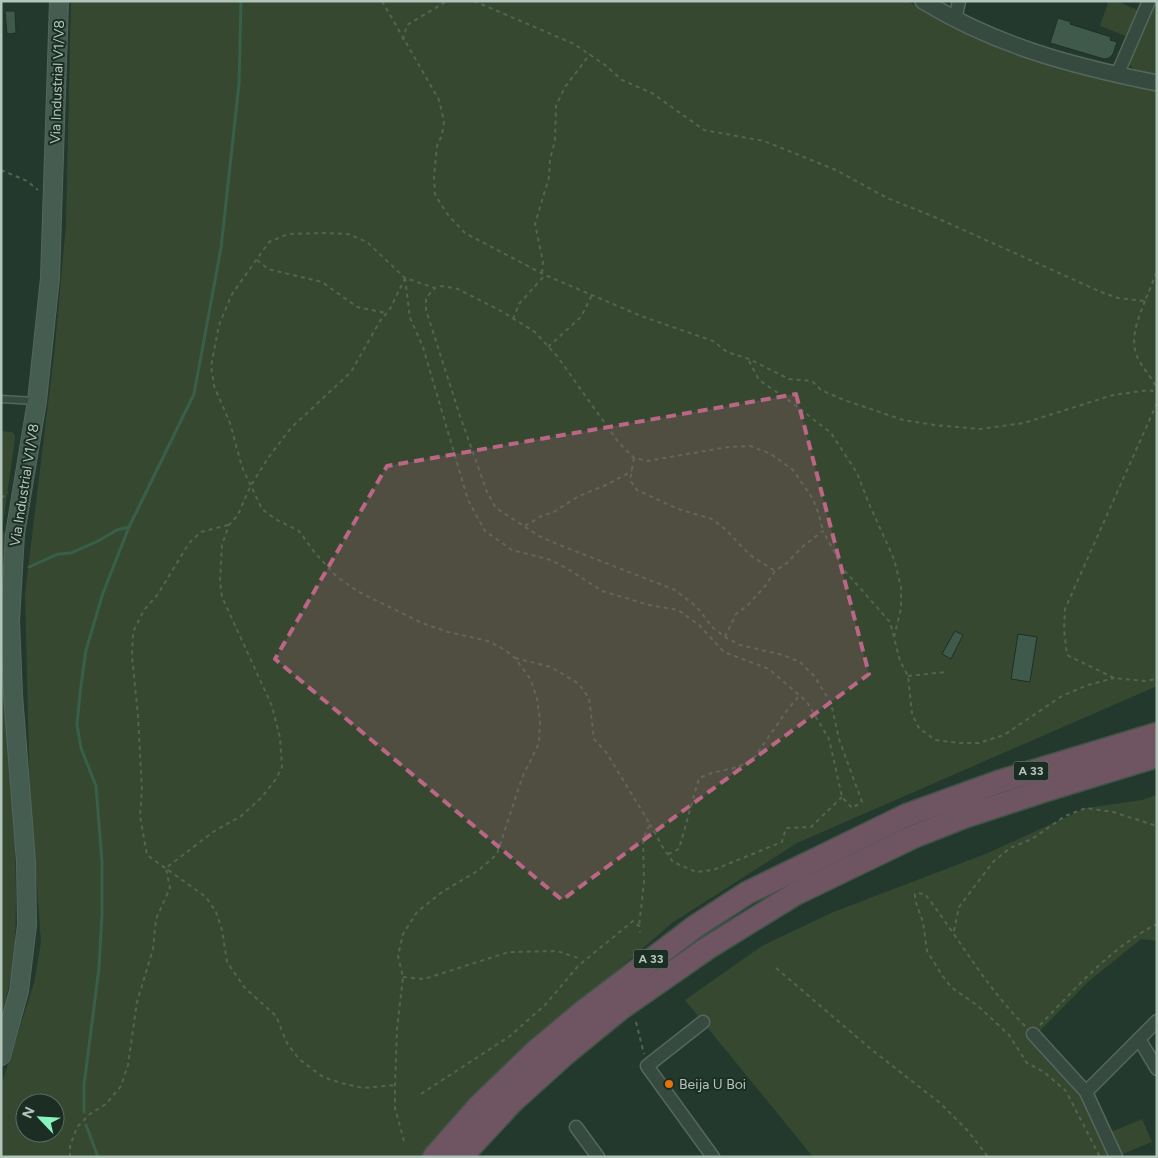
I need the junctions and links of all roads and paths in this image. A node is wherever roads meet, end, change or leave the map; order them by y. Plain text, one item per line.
1 (59, 1) edge
2 (382, 1) edge
3 (448, 1) edge
4 (474, 1) edge
5 (923, 1) edge
6 (960, 1) edge
7 (1149, 1) edge
8 (955, 20) junction
9 (403, 40) junction
10 (590, 54) junction
11 (1117, 75) junction
12 (1157, 83) edge
13 (1, 170) edge
14 (38, 190) dead end
15 (256, 260) junction
16 (1157, 271) edge
17 (543, 274) junction
18 (405, 278) junction
19 (435, 288) junction
20 (592, 295) junction
21 (1145, 302) junction
22 (386, 314) junction
23 (513, 319) junction
24 (548, 348) junction
25 (748, 359) junction
26 (1157, 389) edge
27 (1157, 392) edge
28 (1, 399) edge
29 (37, 401) junction
30 (1157, 403) edge
31 (634, 458) junction
32 (632, 471) junction
33 (250, 487) junction
34 (229, 524) junction
35 (525, 526) junction
36 (823, 531) junction
37 (775, 571) junction
38 (725, 637) junction
39 (893, 640) junction
40 (515, 658) junction
41 (946, 672) dead end
42 (908, 676) junction
43 (1114, 678) junction
44 (1157, 679) edge
45 (800, 696) junction
46 (1157, 734) edge
47 (1157, 756) edge
48 (842, 796) junction
49 (650, 824) junction
50 (1157, 826) edge
51 (667, 854) junction
52 (166, 868) junction
53 (1157, 924) edge
54 (639, 926) junction
55 (640, 932) dead end
56 (954, 932) junction
57 (581, 959) dead end
58 (776, 968) dead end
59 (403, 976) junction
60 (1157, 1021) edge
61 (636, 1022) dead end
62 (703, 1022) dead end
63 (1033, 1034) junction
64 (1139, 1039) junction
65 (1, 1056) edge
66 (647, 1066) junction
67 (1157, 1069) edge
68 (395, 1085) junction
69 (1086, 1092) junction
70 (421, 1094) dead end
71 (576, 1127) dead end
72 (404, 1141) dead end
73 (70, 1157) edge
74 (434, 1157) edge
75 (461, 1157) edge
76 (598, 1157) edge
77 (713, 1157) edge
78 (988, 1157) edge
79 (1100, 1157) edge
80 (1116, 1157) edge

1 - 29 main road, Via Industrial V1/V8
2 - 9 path
3 - 9 path
4 - 10 path
5 - 8 street
6 - 8 street
7 - 11 street
8 - 11 street
9 - 17 path
10 - 17 path
10 - 21 path
11 - 12 street
13 - 14 path
15 - 18 path
15 - 22 path
15 - 33 path
16 - 21 path
17 - 20 path
17 - 23 path
18 - 19 path
18 - 22 path
18 - 45 path
19 - 23 path
19 - 35 path
20 - 24 path
20 - 25 path
21 - 26 path
22 - 33 path
23 - 24 path
24 - 31 path
25 - 27 path
25 - 39 path
28 - 29 lane
29 - 65 main road, Via Industrial V1/V8
30 - 43 path
31 - 32 path
31 - 36 path
32 - 35 path
32 - 37 path
33 - 34 path
33 - 40 path
34 - 52 path
34 - 52 path
35 - 38 path
36 - 37 path
36 - 39 path
37 - 38 path
38 - 48 path
39 - 42 path
40 - 49 path
40 - 59 path
41 - 42 path
42 - 43 path
43 - 44 path
45 - 48 path
45 - 51 path
46 - 74 highway, A 33
47 - 75 highway, A 33
48 - 51 path
49 - 51 path
49 - 54 path
50 - 56 path
52 - 68 path
52 - 73 path
53 - 63 path
54 - 55 path
54 - 70 path
56 - 63 path
56 - 79 path
57 - 59 path
58 - 78 path
59 - 68 path
60 - 64 street
61 - 66 path
62 - 66 street
63 - 69 street
64 - 67 street
64 - 69 street
66 - 77 street
68 - 72 path
69 - 80 street
71 - 76 street

